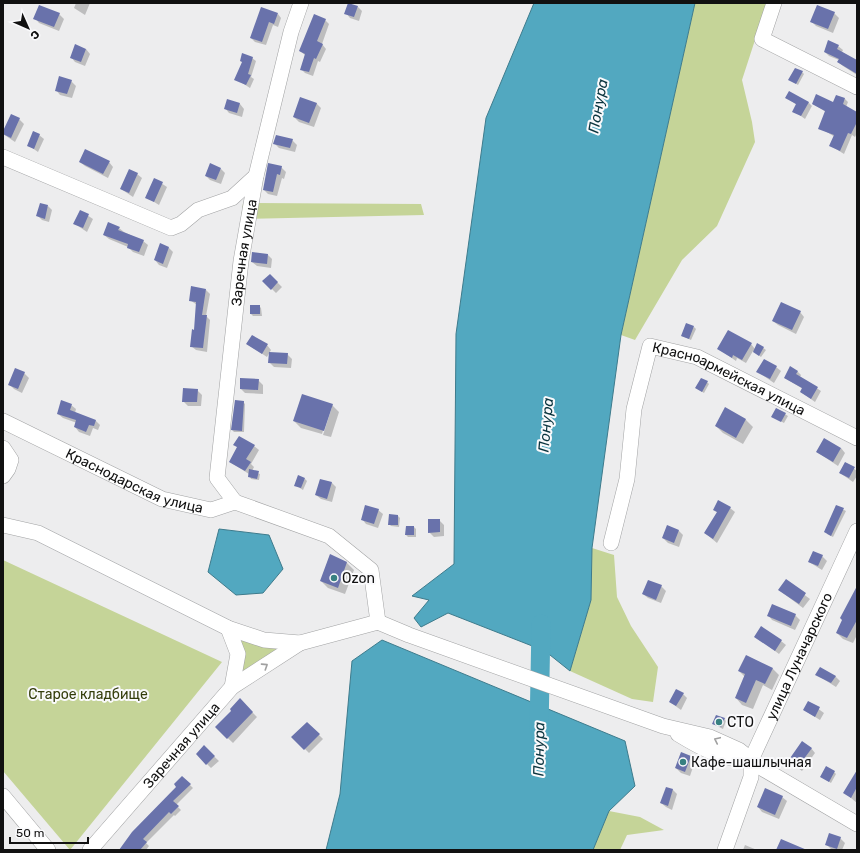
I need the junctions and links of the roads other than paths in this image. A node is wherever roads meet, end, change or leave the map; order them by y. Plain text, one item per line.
1 (301, 3) edge
2 (774, 3) edge
3 (857, 87) edge
4 (3, 157) edge
5 (256, 176) junction
6 (3, 421) edge
7 (857, 438) edge
8 (3, 448) edge
9 (3, 476) edge
10 (235, 502) junction
11 (3, 525) edge
12 (857, 531) edge
13 (611, 543) dead end
14 (378, 622) junction
15 (228, 628) junction
16 (300, 643) junction
17 (232, 688) junction
18 (751, 760) junction
19 (3, 796) edge
20 (857, 824) edge
21 (48, 850) edge
22 (90, 850) edge
23 (725, 850) edge

1 - 5 street, Заречная улица
2 - 3 street
4 - 5 street
5 - 10 street, Заречная улица
6 - 10 street, Краснодарская улица
7 - 13 street, Красноармейская улица
8 - 9 street
10 - 14 street
11 - 15 street
12 - 18 street, улица Луначарского
14 - 16 street
14 - 18 street
15 - 16 street
15 - 17 street
17 -> 16 street, Заречная улица
17 - 22 street, Заречная улица
18 - 20 street
18 - 23 street, улица Луначарского
19 - 21 street

